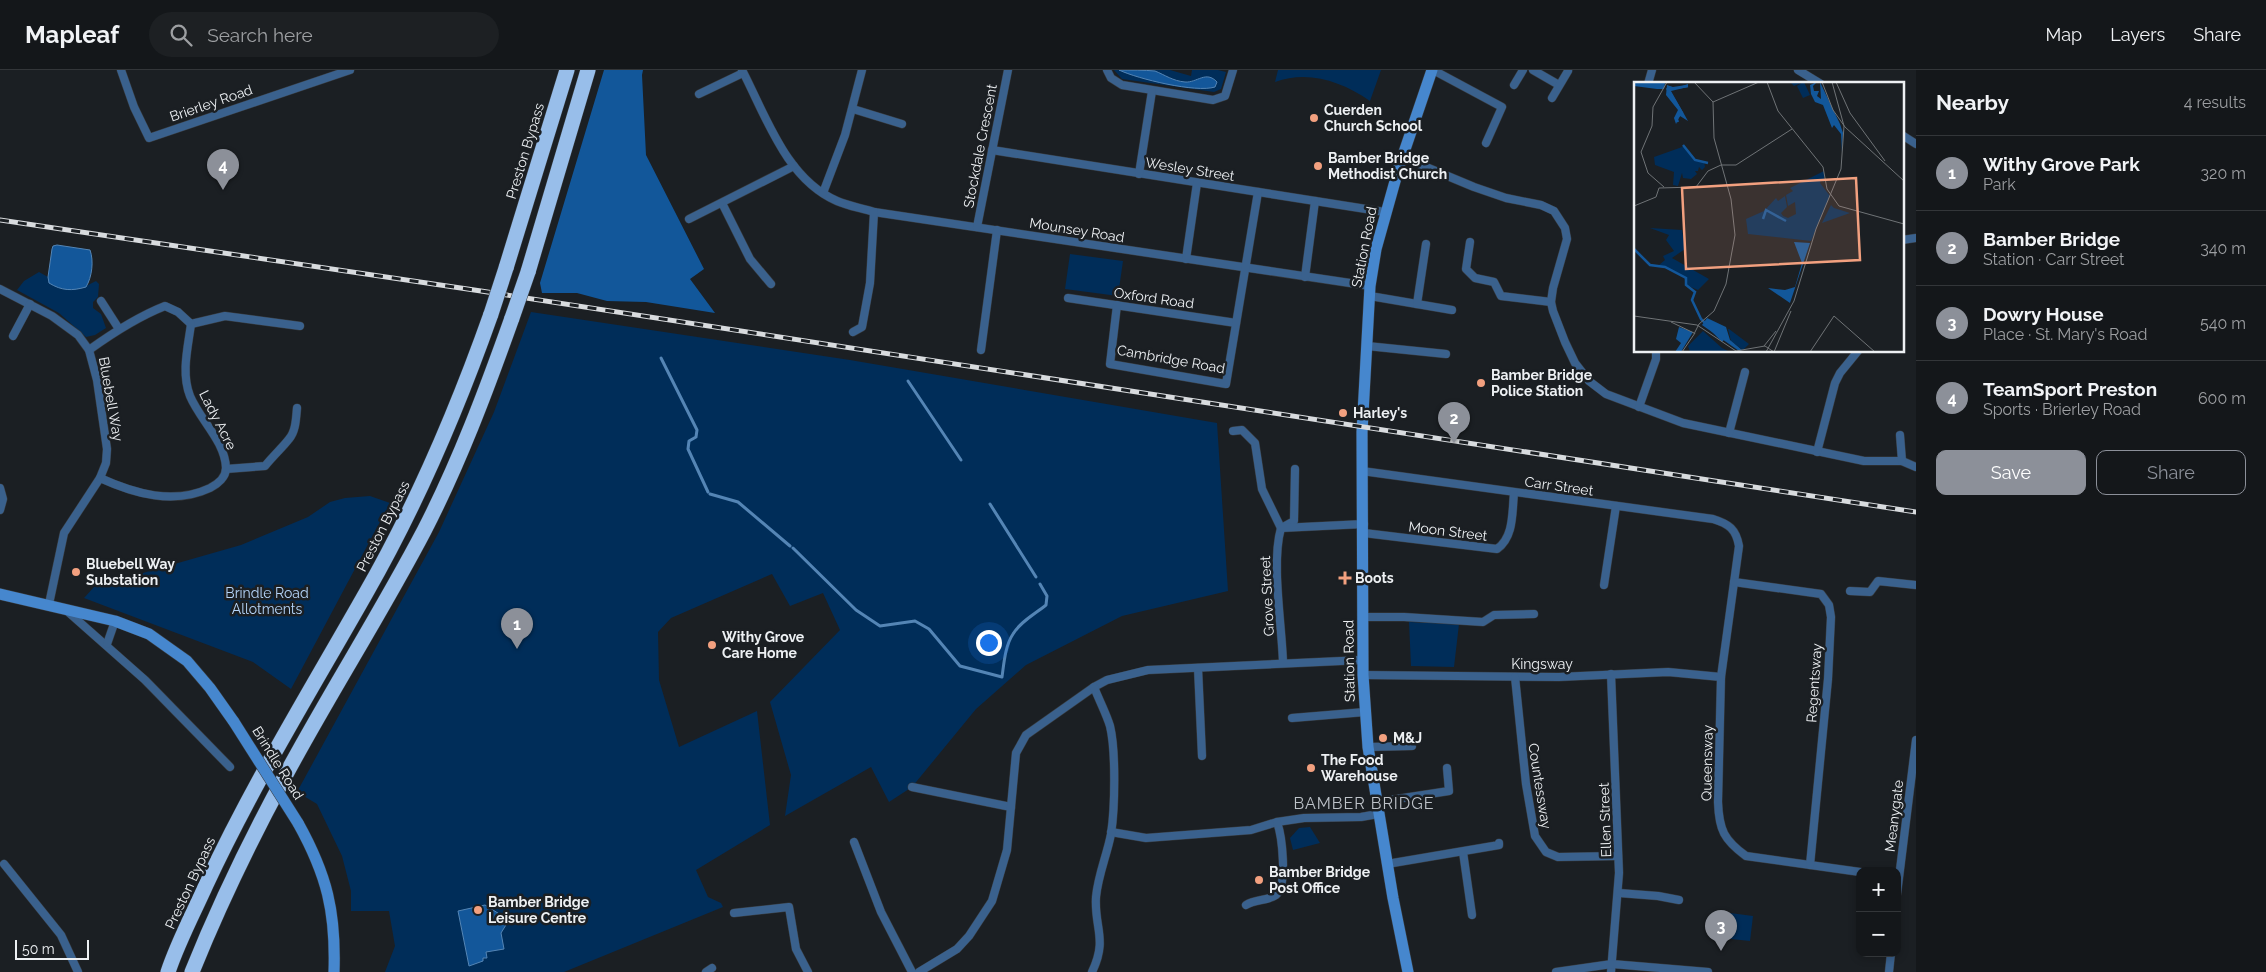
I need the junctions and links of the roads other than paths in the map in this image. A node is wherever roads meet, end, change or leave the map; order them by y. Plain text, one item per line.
1 (121, 70) edge
2 (350, 70) edge
3 (567, 70) edge
4 (588, 70) edge
5 (862, 70) edge
6 (1008, 70) edge
7 (1107, 70) edge
8 (1234, 70) edge
9 (1433, 70) edge
10 (1523, 70) edge
11 (1533, 70) edge
12 (1798, 70) edge
13 (1568, 71) edge
14 (743, 72) edge
15 (1817, 82) edge
16 (1514, 85) dead end
17 (1559, 85) junction
18 (1152, 91) junction
19 (699, 94) dead end
20 (1552, 98) dead end
21 (853, 109) junction
22 (902, 124) dead end
23 (1904, 136) edge
24 (1486, 142) dead end
25 (1916, 144) edge
26 (992, 150) junction
27 (1402, 157) junction
28 (794, 166) junction
29 (1139, 174) junction
30 (1197, 183) junction
31 (1258, 192) junction
32 (823, 193) junction
33 (1315, 201) junction
34 (722, 203) junction
35 (874, 212) junction
36 (1384, 212) junction
37 (689, 219) dead end
38 (977, 227) junction
39 (997, 230) junction
40 (1470, 242) dead end
41 (1426, 244) dead end
42 (1186, 259) junction
43 (1246, 268) junction
44 (1305, 276) junction
45 (771, 284) dead end
46 (0, 289) edge
47 (1370, 291) junction
48 (1068, 298) dead end
49 (101, 301) dead end
50 (1551, 302) junction
51 (30, 304) junction
52 (1417, 304) junction
53 (1117, 305) junction
54 (1452, 310) dead end
55 (1236, 323) junction
56 (191, 324) junction
57 (300, 326) dead end
58 (119, 329) junction
59 (853, 332) dead end
60 (13, 336) dead end
61 (1367, 346) junction
62 (89, 350) junction
63 (981, 350) dead end
64 (1656, 352) edge
65 (1857, 352) edge
66 (1446, 354) dead end
67 (1745, 372) dead end
68 (1639, 407) junction
69 (297, 408) dead end
70 (1233, 431) dead end
71 (1729, 433) junction
72 (1900, 435) dead end
73 (1818, 452) junction
74 (1902, 461) junction
75 (1916, 467) edge
76 (1295, 468) dead end
77 (226, 469) junction
78 (1362, 471) junction
79 (100, 478) junction
80 (0, 488) edge
81 (1514, 493) junction
82 (1616, 506) junction
83 (0, 510) edge
84 (1281, 528) junction
85 (1364, 529) junction
86 (1739, 546) joint
87 (1734, 582) junction
88 (1604, 585) dead end
89 (1916, 585) edge
90 (1850, 591) dead end
91 (0, 594) edge
92 (49, 604) junction
93 (66, 610) junction
94 (1534, 614) dead end
95 (1363, 617) junction
96 (116, 620) junction
97 (107, 644) junction
98 (1363, 660) junction
99 (1283, 664) junction
100 (1198, 668) junction
101 (1611, 674) junction
102 (1363, 675) junction
103 (1515, 677) junction
104 (1721, 677) junction
105 (1094, 687) junction
106 (1365, 712) junction
107 (1292, 718) dead end
108 (1916, 740) edge
109 (1412, 746) dead end
110 (1368, 747) junction
111 (1202, 756) dead end
112 (230, 767) dead end
113 (1447, 768) dead end
114 (912, 787) dead end
115 (1011, 807) junction
116 (1377, 808) junction
117 (1277, 822) junction
118 (1111, 832) junction
119 (854, 842) dead end
120 (1499, 843) dead end
121 (1463, 852) junction
122 (1618, 856) junction
123 (4, 864) dead end
124 (1387, 864) junction
125 (1810, 865) junction
126 (1899, 867) edge
127 (1856, 871) edge
128 (1619, 893) junction
129 (1679, 900) dead end
130 (1246, 905) dead end
131 (734, 913) dead end
132 (1472, 915) dead end
133 (1891, 957) edge
134 (1612, 968) edge
135 (78, 972) edge
136 (168, 972) edge
137 (192, 972) edge
138 (334, 972) edge
139 (808, 972) edge
140 (912, 972) edge
141 (918, 972) edge
142 (1092, 972) edge
143 (1408, 972) edge
144 (1556, 972) edge
145 (1708, 972) edge
146 (1889, 972) edge

1 - 2 street, Brierley Road
3 - 136 highway, Preston Bypass, bridge
4 - 137 highway, bridge
5 - 21 street
6 - 26 street, Stockdale Crescent
7 - 18 street
8 - 18 street
9 - 24 street
9 - 27 main road, Station Road
10 - 16 street
11 - 17 street
12 - 15 street
13 - 17 street
14 - 19 street
14 - 28 street, Mounsey Road
17 - 20 street
18 - 29 street
21 - 22 street
21 - 32 street
23 - 25 street
26 - 29 street, Wesley Street
26 - 38 street, Stockdale Crescent
27 - 36 main road, Station Road
27 - 50 street
28 - 32 street, Mounsey Road
28 - 34 street
29 - 30 street, Wesley Street
30 - 31 street, Wesley Street
30 - 42 street
31 - 33 street, Wesley Street
31 - 43 street, Cambridge Road
32 - 35 street, Mounsey Road
33 - 36 street, Wesley Street
33 - 44 street
34 - 37 street
34 - 45 street
35 - 38 street, Mounsey Road
35 - 59 street
36 - 47 main road, Station Road
38 - 39 street, Mounsey Road
39 - 42 street, Mounsey Road
39 - 63 street
40 - 50 street
41 - 52 street
42 - 43 street, Mounsey Road
43 - 44 street, Mounsey Road
43 - 55 street, Cambridge Road
44 - 47 street, Mounsey Road
46 - 51 street, Bluebell Way
47 - 52 street, Mounsey Road
47 - 61 main road, Station Road
48 - 53 street, Oxford Road
49 - 58 street
50 - 68 street
51 - 60 street
51 - 62 street, Bluebell Way
52 - 54 street, Mounsey Road
53 - 55 street, Oxford Road
53 - 55 street, Cambridge Road
56 - 57 street
56 - 58 street
56 - 77 street, Lady Acre
58 - 62 street
61 - 66 street
61 - 78 main road, Station Road
62 - 79 street, Bluebell Way
64 - 68 street
65 - 73 street
67 - 71 street
68 - 71 street
69 - 77 street, Lady Acre
70 - 84 street
71 - 73 street
72 - 74 street
73 - 74 street
74 - 75 street
76 - 84 street
77 - 79 street, Lady Acre
78 - 81 street, Carr Street
78 - 85 main road, Station Road
79 - 92 street, Bluebell Way
80 - 83 street
81 - 82 street, Carr Street
81 - 85 street, Moon Street
82 - 86 street, Carr Street
82 - 88 street
84 - 85 street, Moon Street
84 - 99 street, Grove Street
85 - 95 main road, Station Road
86 - 87 street, Queensway
87 - 104 street, Queensway
87 - 125 street, Regentsway
89 - 90 street
91 - 92 main road, Brindle Road
92 - 93 main road, Brindle Road
93 - 96 main road, Brindle Road
93 - 97 street, Brindle Road
94 - 95 street
95 - 98 main road, Station Road
96 - 97 street
96 - 138 main road, Brindle Road, bridge
97 - 112 street, Brindle Road
98 - 99 street
98 - 102 main road, Station Road
99 - 100 street
100 - 105 street
100 - 111 street
101 - 103 street, Kingsway
101 - 104 street, Kingsway
101 - 122 street, Ellen Street
102 - 103 street, Kingsway
102 - 106 main road, Station Road
103 - 122 street, Countessway
104 - 125 street, Queensway
105 - 115 street
105 - 118 street
106 - 107 street
106 - 110 main road, Station Road
108 - 126 street, Meanygate
109 - 110 street
110 - 116 main road, Station Road
113 - 116 street
114 - 115 street
115 - 141 street
116 - 117 street
116 - 124 main road, Station Road
117 - 118 street
117 - 130 street
118 - 142 street
119 - 140 street
120 - 121 street
121 - 124 street
121 - 132 street
122 - 128 street, Ellen Street
123 - 135 street
124 - 143 main road, Station Road
125 - 127 street, Queensway
128 - 129 street
128 - 134 street, Ellen Street
131 - 139 street
133 - 146 street
134 - 144 street
134 - 145 street

